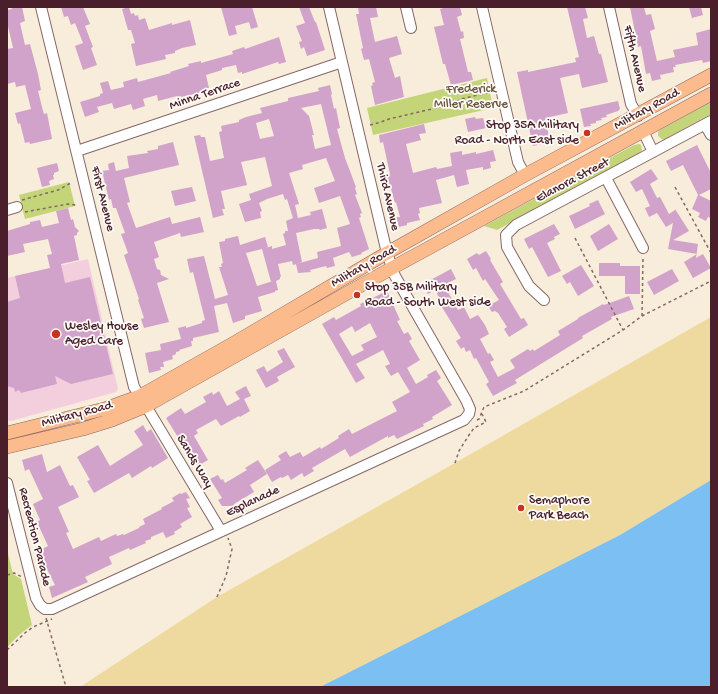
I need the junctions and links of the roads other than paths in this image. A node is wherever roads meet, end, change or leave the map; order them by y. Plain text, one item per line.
1 (41, 7) edge
2 (330, 7) edge
3 (406, 7) edge
4 (482, 7) edge
5 (609, 7) edge
6 (411, 28) dead end
7 (342, 62) junction
8 (711, 75) edge
9 (711, 94) edge
10 (638, 116) junction
11 (708, 123) edge
12 (643, 131) junction
13 (711, 135) edge
14 (77, 151) junction
15 (653, 152) junction
16 (525, 176) junction
17 (606, 178) junction
18 (17, 207) road end
19 (7, 210) edge
20 (643, 248) road end
21 (387, 253) junction
22 (392, 268) junction
23 (544, 300) dead end
24 (466, 400) joint
25 (143, 401) junction
26 (7, 433) edge
27 (7, 447) edge
28 (7, 483) edge
29 (224, 535) junction
30 (36, 598) joint

1 - 14 street, First Avenue
2 - 7 street, Third Avenue
3 - 6 street
4 - 16 street
5 - 10 street, Fifth Avenue
7 - 14 street, Minna Terrace
7 - 21 street, Third Avenue
8 - 10 main road, Military Road
9 - 12 main road, Military Road
10 - 16 main road, Military Road
11 - 13 street
11 - 15 street, Elanora Street
12 - 15 street
12 - 22 main road, Military Road
14 - 25 street, First Avenue
15 - 17 street, Elanora Street
16 - 21 main road, Military Road
17 - 20 street
17 - 23 street, Elanora Street
18 - 19 street
21 - 22 street, Third Avenue
21 - 25 main road, Military Road
22 - 24 street, Third Avenue
22 - 25 main road, Military Road
24 - 29 street, Esplanade
25 - 26 main road, Military Road
25 - 27 main road, Military Road
25 - 29 street, Sands Way
28 - 30 street, Recreation Parade
29 - 30 street, Esplanade

